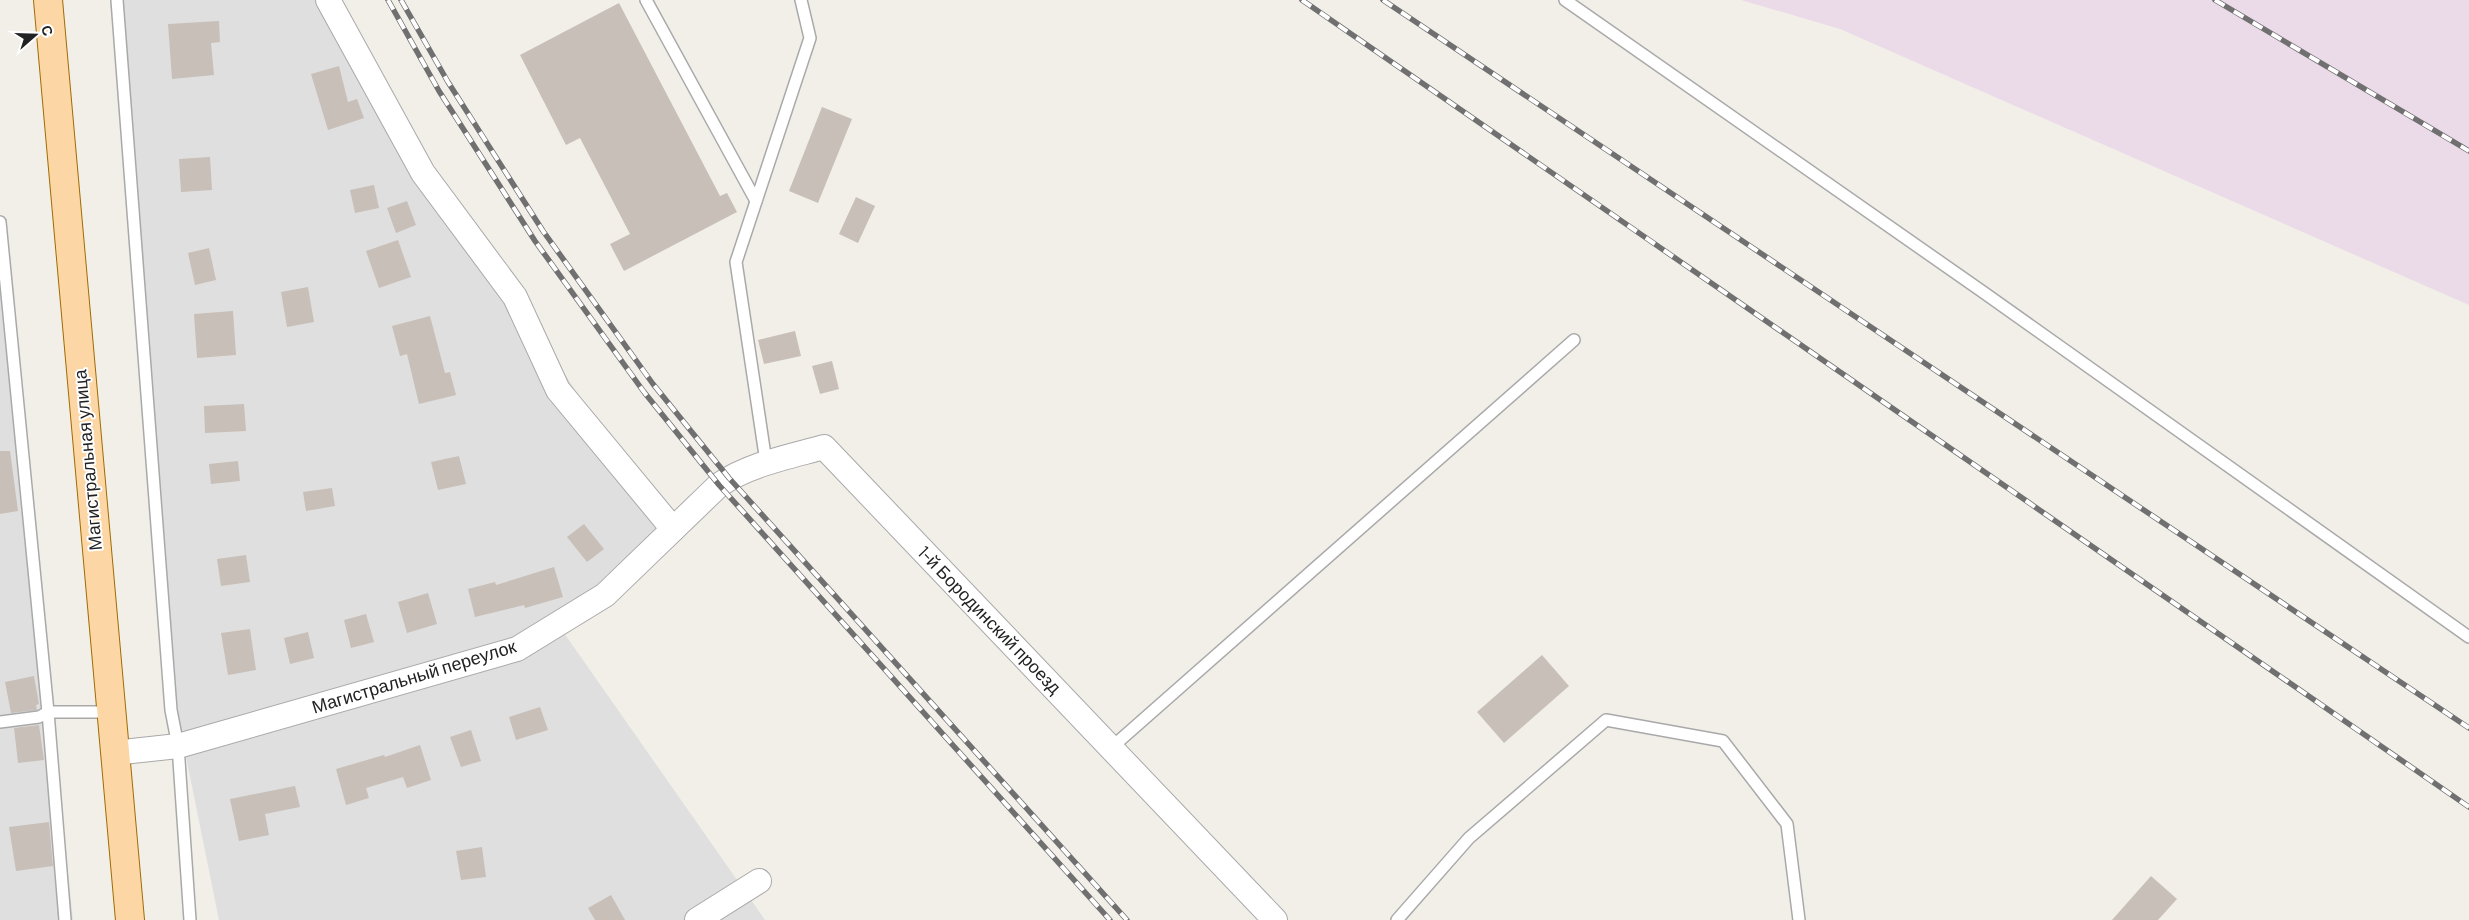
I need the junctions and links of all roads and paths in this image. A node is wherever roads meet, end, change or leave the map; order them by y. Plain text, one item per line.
1 (48, 0) edge
2 (117, 0) edge
3 (328, 0) edge
4 (646, 0) edge
5 (802, 0) edge
6 (1565, 0) edge
7 (756, 201) junction
8 (0, 222) edge
9 (1574, 340) dead end
10 (766, 462) junction
11 (673, 529) junction
12 (2469, 637) edge
13 (48, 712) junction
14 (110, 712) junction
15 (0, 722) edge
16 (178, 746) junction
17 (1110, 748) junction
18 (114, 753) junction
19 (759, 881) dead end
20 (65, 920) edge
21 (130, 920) edge
22 (190, 920) edge
23 (697, 920) edge
24 (1275, 920) edge
25 (1397, 920) edge
26 (1799, 920) edge

1 - 14 main road, Магистральная улица
2 - 16 lane
3 - 11 street
4 - 7 lane
5 - 7 lane
6 - 12 lane
7 - 10 lane
8 - 13 lane
9 - 17 lane
10 - 11 street, 1-й Бородинский проезд
10 - 17 street, 1-й Бородинский проезд
11 - 16 street, Магистральный переулок
13 - 14 lane
13 - 15 lane
13 - 20 lane
14 - 18 main road, Магистральная улица
16 - 18 street, Магистральный переулок
16 - 22 lane
17 - 24 street, 1-й Бородинский проезд
18 - 21 main road, Магистральная улица
19 - 23 street
25 - 26 lane

